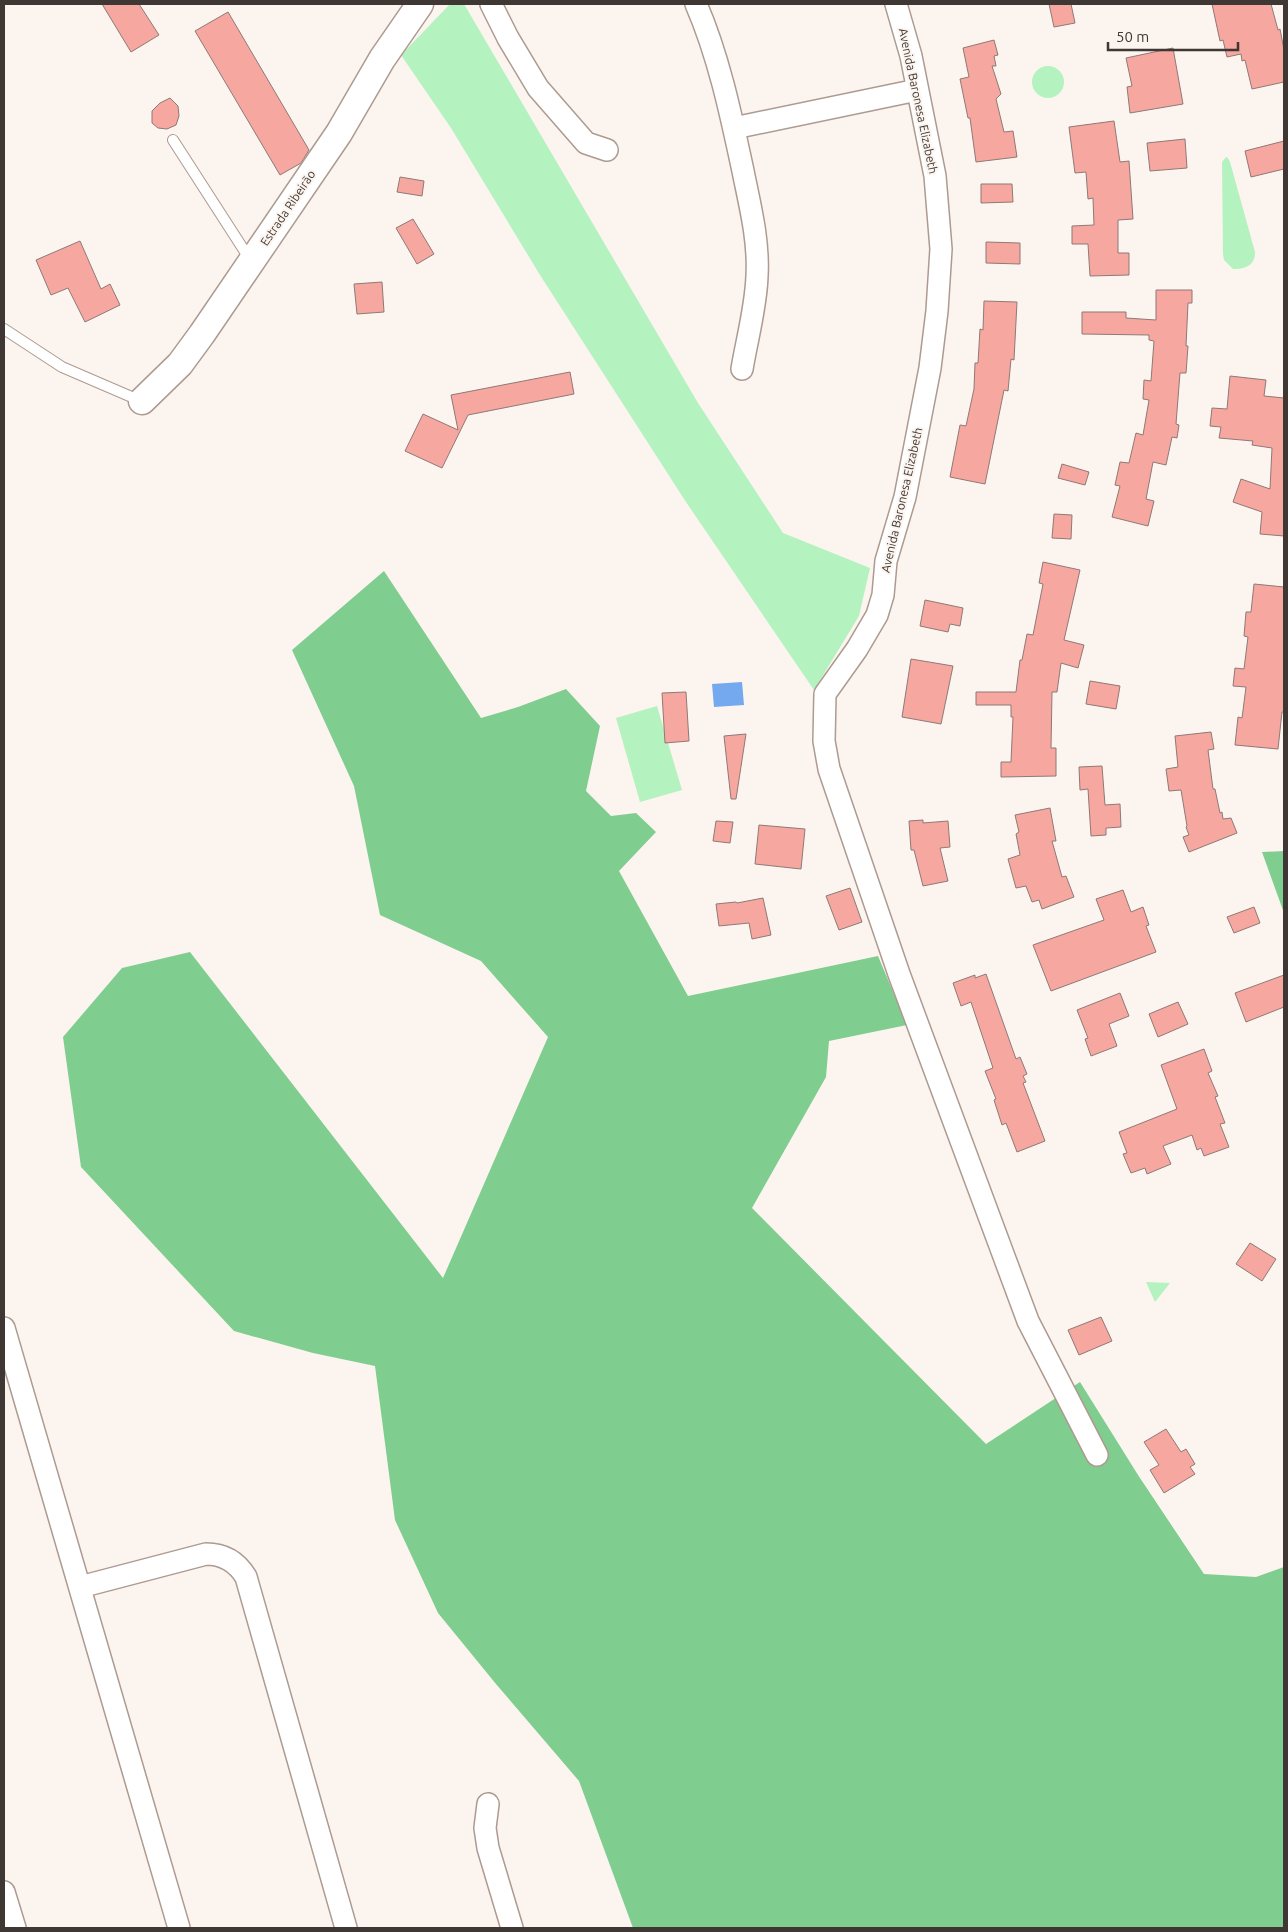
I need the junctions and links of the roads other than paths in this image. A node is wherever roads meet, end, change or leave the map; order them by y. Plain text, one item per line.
1 (420, 4) edge
2 (491, 4) edge
3 (696, 4) edge
4 (896, 4) edge
5 (917, 90) junction
6 (734, 128) junction
7 (173, 140) dead end
8 (607, 150) dead end
9 (252, 262) junction
10 (4, 329) edge
11 (742, 369) dead end
12 (142, 401) joint
13 (4, 1328) edge
14 (1098, 1455) dead end
15 (80, 1586) junction
16 (488, 1804) dead end
17 (4, 1892) edge
18 (14, 1928) edge
19 (179, 1928) edge
20 (346, 1928) edge
21 (512, 1928) edge

1 - 9 street, Estrada Ribeirão
2 - 8 street
3 - 6 street
4 - 5 street, Avenida Baronesa Elizabeth
5 - 6 street
5 - 14 street, Avenida Baronesa Elizabeth
6 - 11 street
7 - 9 lane
9 - 12 street, Estrada Ribeirão
10 - 12 lane
13 - 15 street
15 - 19 street
15 - 20 street
16 - 21 street
17 - 18 street

